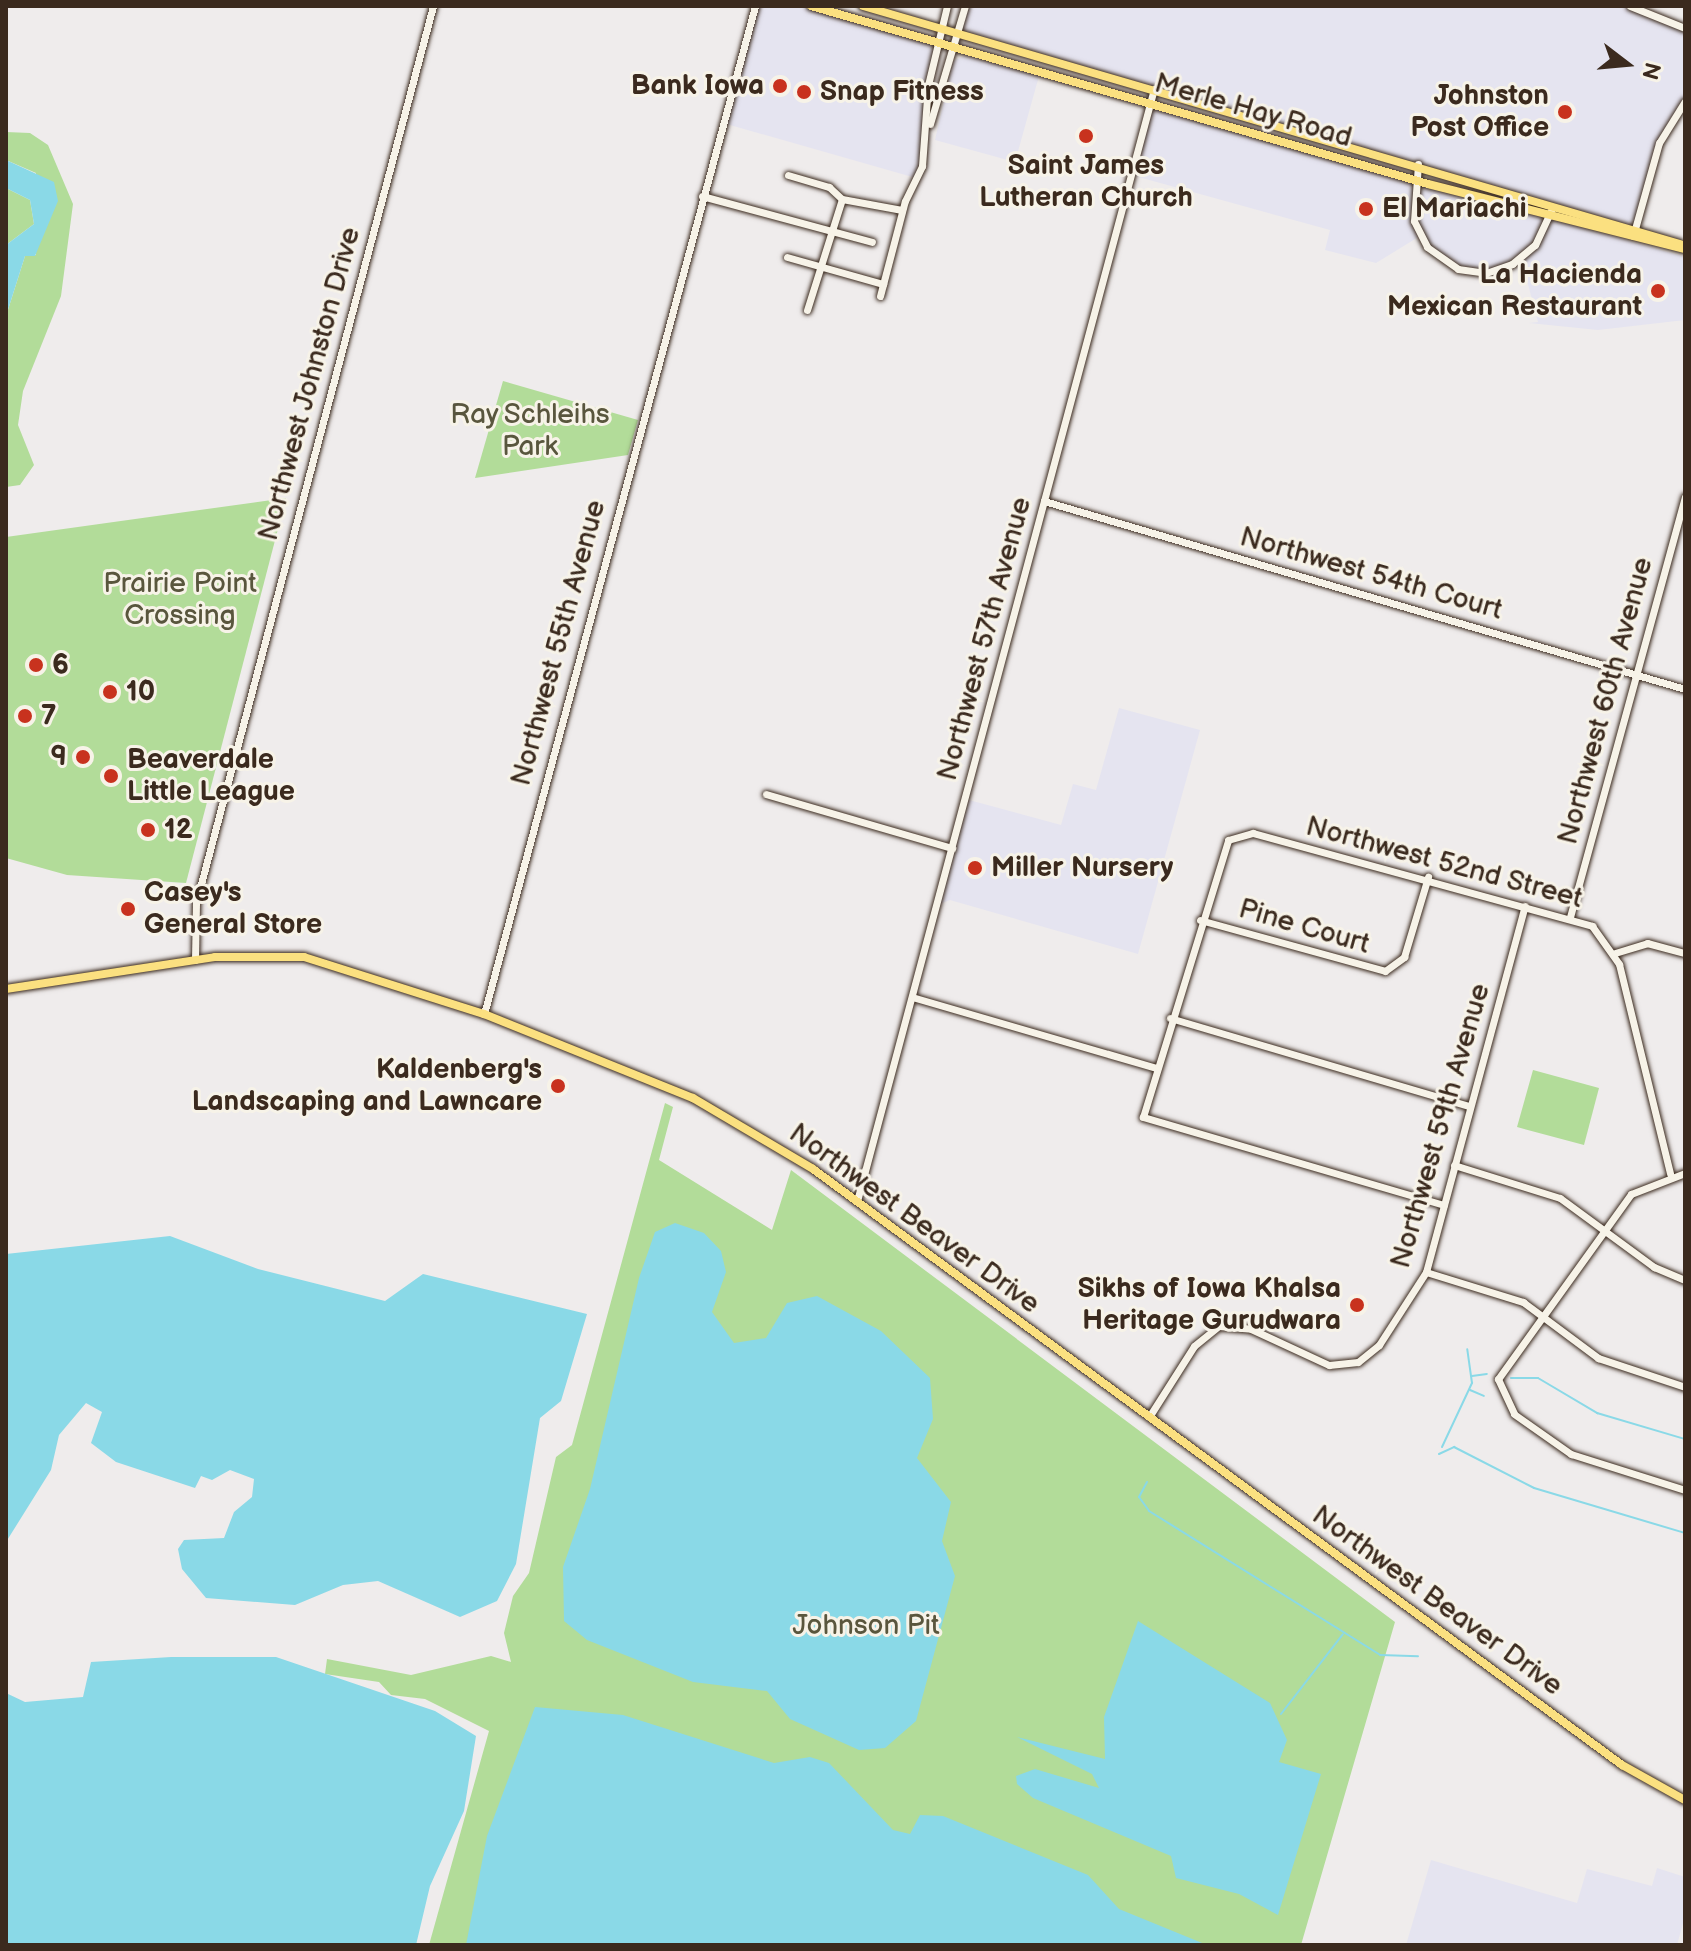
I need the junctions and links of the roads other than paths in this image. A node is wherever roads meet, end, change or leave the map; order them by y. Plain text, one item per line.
1 (433, 6) edge
2 (755, 6) edge
3 (811, 6) edge
4 (863, 6) edge
5 (947, 6) edge
6 (965, 6) edge
7 (1630, 6) edge
8 (1684, 26) edge
9 (942, 28) junction
10 (957, 33) junction
11 (937, 42) junction
12 (953, 47) junction
13 (1154, 89) junction
14 (1685, 101) edge
15 (1150, 105) junction
16 (930, 124) junction
17 (1418, 164) junction
18 (788, 175) dead end
19 (1414, 180) junction
20 (702, 196) junction
21 (842, 199) junction
22 (1553, 204) junction
23 (902, 210) junction
24 (1550, 217) junction
25 (1635, 228) junction
26 (830, 230) junction
27 (1632, 238) junction
28 (872, 242) dead end
29 (1685, 247) edge
30 (787, 257) dead end
31 (820, 266) junction
32 (883, 284) junction
33 (880, 296) dead end
34 (807, 310) dead end
35 (1685, 496) edge
36 (1044, 501) junction
37 (1636, 675) junction
38 (1685, 689) edge
39 (766, 794) dead end
40 (952, 848) junction
41 (1428, 877) junction
42 (1525, 906) junction
43 (1570, 917) junction
44 (1200, 920) junction
45 (1615, 953) junction
46 (1685, 953) edge
47 (195, 960) junction
48 (6, 989) edge
49 (912, 997) junction
50 (484, 1014) junction
51 (1170, 1018) junction
52 (1156, 1068) junction
53 (1469, 1106) junction
54 (1454, 1165) junction
55 (1685, 1173) edge
56 (1670, 1174) junction
57 (857, 1201) junction
58 (1444, 1205) junction
59 (1604, 1228) junction
60 (1426, 1272) junction
61 (1685, 1280) edge
62 (1542, 1312) junction
63 (1685, 1387) edge
64 (1149, 1417) junction
65 (1685, 1490) edge
66 (1685, 1800) edge

1 - 47 street, Northwest Johnston Drive
2 - 20 street, Northwest 55th Avenue
3 - 11 main road, Merle Hay Road
4 - 9 main road, Merle Hay Road
5 - 9 street
6 - 10 street
7 - 8 street
9 - 10 main road, Merle Hay Road
9 - 11 street
10 - 12 street
10 - 13 main road, Merle Hay Road
11 - 12 main road, Merle Hay Road
11 - 16 street
12 - 15 main road, Merle Hay Road
12 - 16 street
13 - 15 street, Northwest 57th Avenue
13 - 17 main road, Merle Hay Road
14 - 25 street
15 - 19 main road, Merle Hay Road
15 - 36 street, Northwest 57th Avenue
16 - 23 street
17 - 19 street
17 - 22 main road, Merle Hay Road
18 - 21 street
19 - 24 main road, Merle Hay Road
19 - 24 street
20 - 26 street
20 - 50 street, Northwest 55th Avenue
21 - 23 street
21 - 26 street
22 - 24 street
22 - 25 main road, Merle Hay Road
23 - 32 street
24 - 27 main road, Merle Hay Road
25 - 27 street
25 - 29 main road, Merle Hay Road
26 - 28 street
26 - 31 street
27 - 29 main road, Merle Hay Road
30 - 31 street
31 - 32 street
31 - 34 street
32 - 33 street
35 - 37 street, Northwest 60th Avenue
36 - 37 street, Northwest 54th Court
36 - 40 street, Northwest 57th Avenue
37 - 38 street, Northwest 54th Court
37 - 43 street, Northwest 60th Avenue
39 - 40 street
40 - 49 street, Northwest 57th Avenue
41 - 42 street, Northwest 52nd Street
41 - 44 street, Northwest 52nd Street
41 - 44 street, Pine Court
42 - 43 street, Northwest 52nd Street
42 - 53 street, Northwest 59th Avenue
43 - 45 street, Northwest 52nd Street
44 - 51 street
45 - 46 street
45 - 56 street
47 - 48 main road, Northwest Beaver Drive
47 - 50 main road, Northwest Beaver Drive
49 - 52 street
49 - 57 street, Northwest 57th Avenue
50 - 57 main road, Northwest Beaver Drive
51 - 52 street
51 - 53 street
52 - 58 street
53 - 54 street, Northwest 59th Avenue
54 - 58 street, Northwest 59th Avenue
54 - 59 street
55 - 56 street
56 - 59 street
57 - 64 main road, Northwest Beaver Drive
58 - 60 street, Northwest 59th Avenue
59 - 61 street
59 - 62 street
60 - 62 street
60 - 64 street, Northwest 59th Avenue
62 - 63 street
62 - 65 street
64 - 66 main road, Northwest Beaver Drive

